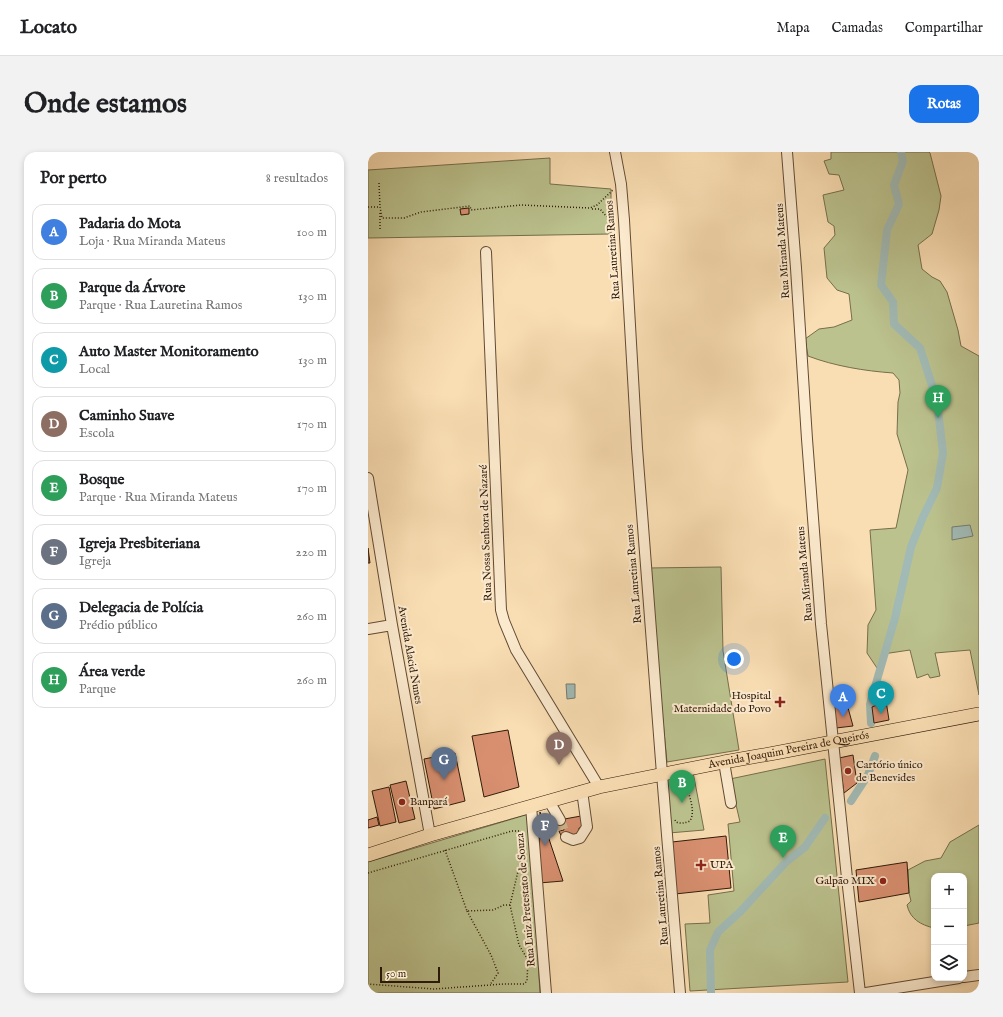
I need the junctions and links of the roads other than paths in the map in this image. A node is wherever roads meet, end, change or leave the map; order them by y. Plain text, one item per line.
1 (616, 152) edge
2 (787, 152) edge
3 (486, 252) dead end
4 (368, 478) edge
5 (392, 625) junction
6 (368, 629) edge
7 (979, 714) edge
8 (833, 742) junction
9 (724, 762) junction
10 (666, 774) junction
11 (599, 786) junction
12 (582, 791) junction
13 (548, 801) junction
14 (731, 803) dead end
15 (531, 806) junction
16 (560, 820) tunnel mouth
17 (430, 835) junction
18 (566, 837) dead end
19 (368, 854) edge
20 (979, 975) edge
21 (967, 977) edge
22 (950, 981) edge
23 (929, 988) edge
24 (546, 993) edge
25 (680, 993) edge
26 (860, 993) edge
27 (866, 993) edge

1 - 10 street, Rua Lauretina Ramos
2 - 8 street, Rua Miranda Mateus
3 - 11 street, Rua Nossa Senhora de Nazaré
4 - 5 street, Avenida Alacid Nunes
5 - 6 street
5 - 17 street, Avenida Alacid Nunes
7 - 8 main road, Avenida Joaquim Pereira de Queirós
8 - 9 main road, Avenida Joaquim Pereira de Queirós
8 - 26 street, Rua Miranda Mateus
9 - 10 main road, Avenida Joaquim Pereira de Queirós
9 - 14 street
10 - 11 main road, Avenida Joaquim Pereira de Queirós
10 - 25 street, Rua Lauretina Ramos
11 - 12 main road, Avenida Joaquim Pereira de Queirós
12 - 13 main road, Avenida Joaquim Pereira de Queirós
12 - 18 street
13 - 15 main road, Avenida Joaquim Pereira de Queirós
13 - 16 street
15 - 17 main road, Avenida Joaquim Pereira de Queirós
15 - 24 street, Rua Luiz Pretestato de Souza
17 - 19 main road, Avenida Joaquim Pereira de Queirós
20 - 21 street
22 - 23 street
23 - 27 street

